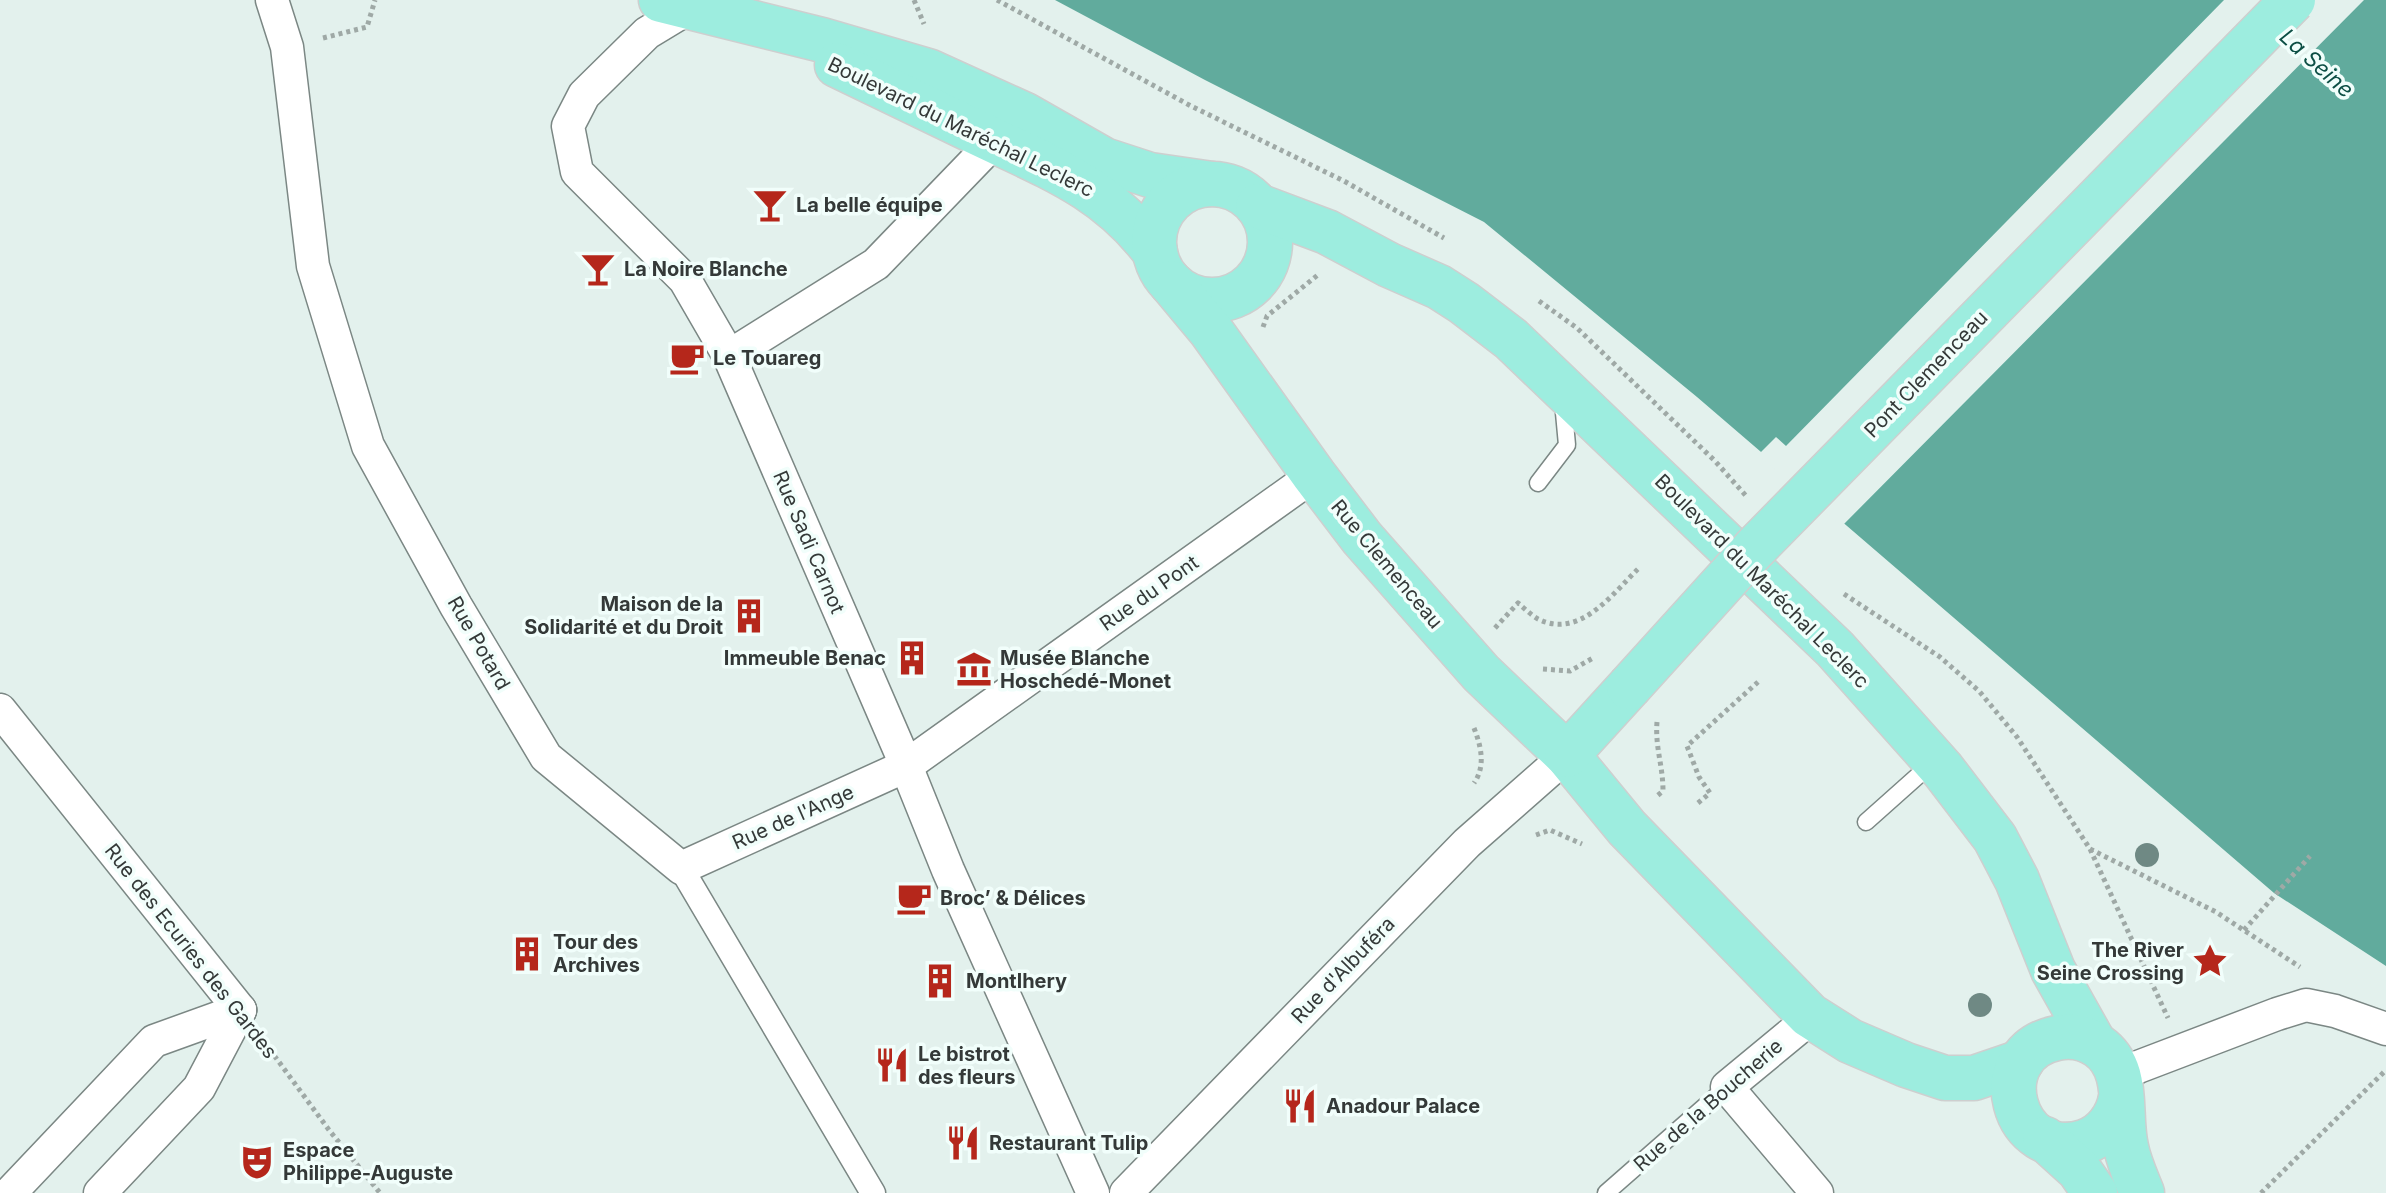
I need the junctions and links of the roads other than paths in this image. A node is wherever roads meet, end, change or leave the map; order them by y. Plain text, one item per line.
1 (272, 0) edge
2 (2293, 0) edge
3 (675, 3) edge
4 (752, 24) junction
5 (1004, 145) junction
6 (1212, 184) junction
7 (1258, 206) junction
8 (1389, 265) junction
9 (1163, 267) junction
10 (1264, 268) junction
11 (1232, 297) junction
12 (729, 356) junction
13 (1227, 356) junction
14 (1562, 389) junction
15 (1314, 475) junction
16 (1538, 483) dead end
17 (0, 710) edge
18 (1567, 755) junction
19 (906, 766) junction
20 (1943, 770) junction
21 (1866, 822) dead end
22 (681, 868) junction
23 (2053, 970) junction
24 (240, 1010) junction
25 (1809, 1015) junction
26 (2386, 1029) edge
27 (2028, 1054) junction
28 (2112, 1072) junction
29 (1952, 1079) junction
30 (1727, 1087) junction
31 (2035, 1132) junction
32 (10, 1193) edge
33 (100, 1193) edge
34 (873, 1193) edge
35 (1093, 1193) edge
36 (1126, 1193) edge
37 (1606, 1193) edge
38 (1817, 1193) edge
39 (2095, 1193) edge
40 (2142, 1193) edge

1 - 22 street, Rue Potard
2 - 18 main road, Pont Clemenceau, bridge
3 - 4 main road, Boulevard du Maréchal Leclerc
3 - 12 street, Rue Sadi Carnot
4 - 5 main road, Boulevard du Maréchal Leclerc
4 - 6 main road, Boulevard du Maréchal Leclerc
5 - 9 main road, Boulevard du Maréchal Leclerc
5 - 12 street
6 - 7 main road
6 - 9 main road
7 - 8 main road, Boulevard du Maréchal Leclerc
7 - 10 main road
8 - 10 main road, Boulevard du Maréchal Leclerc
8 - 14 main road, Boulevard du Maréchal Leclerc
9 - 11 main road
9 - 13 main road, Rue Clemenceau
10 - 11 main road
11 - 13 main road
12 - 19 street, Rue Sadi Carnot
13 - 15 main road, Rue Clemenceau
14 - 16 lane
14 - 20 main road, Boulevard du Maréchal Leclerc
15 - 18 main road, Rue Clemenceau
15 - 19 street, Rue du Pont
17 - 24 street, Rue des Ecuries des Gardes
18 - 25 main road, Rue Clemenceau
18 - 36 street, Rue d'Albuféra
19 - 22 street, Rue de l'Ange
19 - 35 street, Rue Sadi Carnot
20 - 21 lane
20 - 23 main road, Boulevard du Maréchal Leclerc
22 - 34 street, Rue Potard
23 - 27 main road
23 - 28 main road, Boulevard du Maréchal Leclerc
24 - 32 street
24 - 33 street
25 - 29 main road, Rue Clemenceau
25 - 30 street, Rue de la Boucherie
26 - 28 street
27 - 28 main road
27 - 29 main road
27 - 31 main road
28 - 31 main road
28 - 40 main road
29 - 31 main road
30 - 37 lane, Rue de la Boucherie
30 - 38 street
31 - 39 main road

